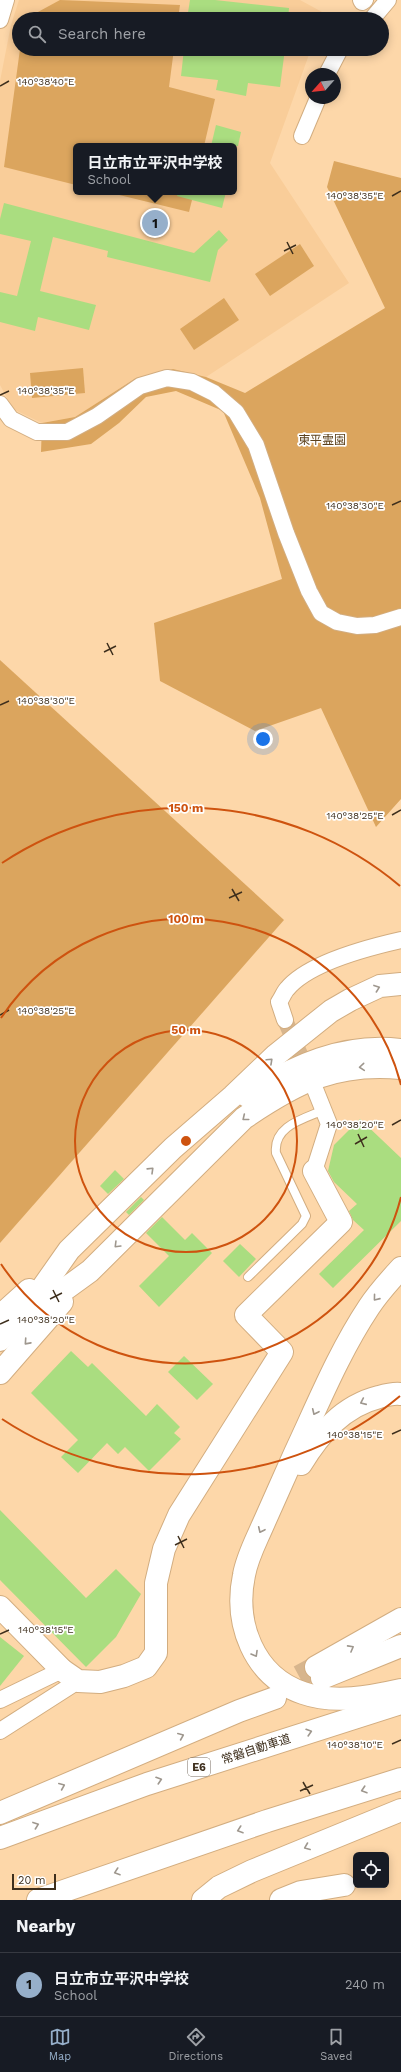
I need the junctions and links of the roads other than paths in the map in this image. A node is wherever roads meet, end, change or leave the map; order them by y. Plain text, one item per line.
1 (6, 0) edge
2 (361, 0) edge
3 (365, 0) edge
4 (388, 0) edge
5 (378, 12) edge
6 (0, 20) edge
7 (336, 56) edge
8 (330, 68) edge
9 (315, 104) edge
10 (302, 136) dead end
11 (0, 404) edge
12 (401, 617) edge
13 (401, 940) edge
14 (401, 984) edge
15 (285, 1020) tunnel mouth
16 (401, 1050) edge
17 (401, 1068) edge
18 (315, 1089) tunnel mouth
19 (324, 1110) junction
20 (200, 1125) junction
21 (314, 1171) joint
22 (401, 1268) edge
23 (90, 1271) junction
24 (248, 1277) dead end
25 (8, 1320) edge
26 (0, 1340) edge
27 (0, 1373) edge
28 (401, 1394) edge
29 (271, 1506) junction
30 (0, 1607) edge
31 (401, 1619) edge
32 (0, 1624) edge
33 (29, 1636) junction
34 (401, 1646) edge
35 (70, 1675) junction
36 (401, 1690) edge
37 (273, 1695) tunnel mouth
38 (0, 1700) edge
39 (401, 1703) edge
40 (0, 1731) edge
41 (401, 1779) edge
42 (401, 1810) edge
43 (0, 1813) edge
44 (0, 1838) edge
45 (38, 1900) edge
46 (203, 1900) edge
47 (282, 1900) edge
48 (322, 1900) edge

1 - 6 street
2 - 3 street
4 - 5 street
7 - 8 street
9 - 10 street
11 - 12 street
13 - 15 street
20 -> 14 main road
16 - 20 main road
17 -> 23 main road
18 - 19 street
19 - 21 street
19 - 24 lane
25 -> 20 main road
21 - 35 main road
22 -> 29 main road
23 - 25 main road
23 -> 27 main road
25 - 26 main road
28 -> 29 main road
29 -> 36 main road
30 - 33 main road
34 -> 31 main road
32 - 33 main road
33 - 35 main road
35 - 38 street
35 - 40 street
43 -> 37 main road
44 -> 39 main road, 常磐自動車道 / E6
41 -> 45 main road
42 -> 46 main road
47 - 48 main road

